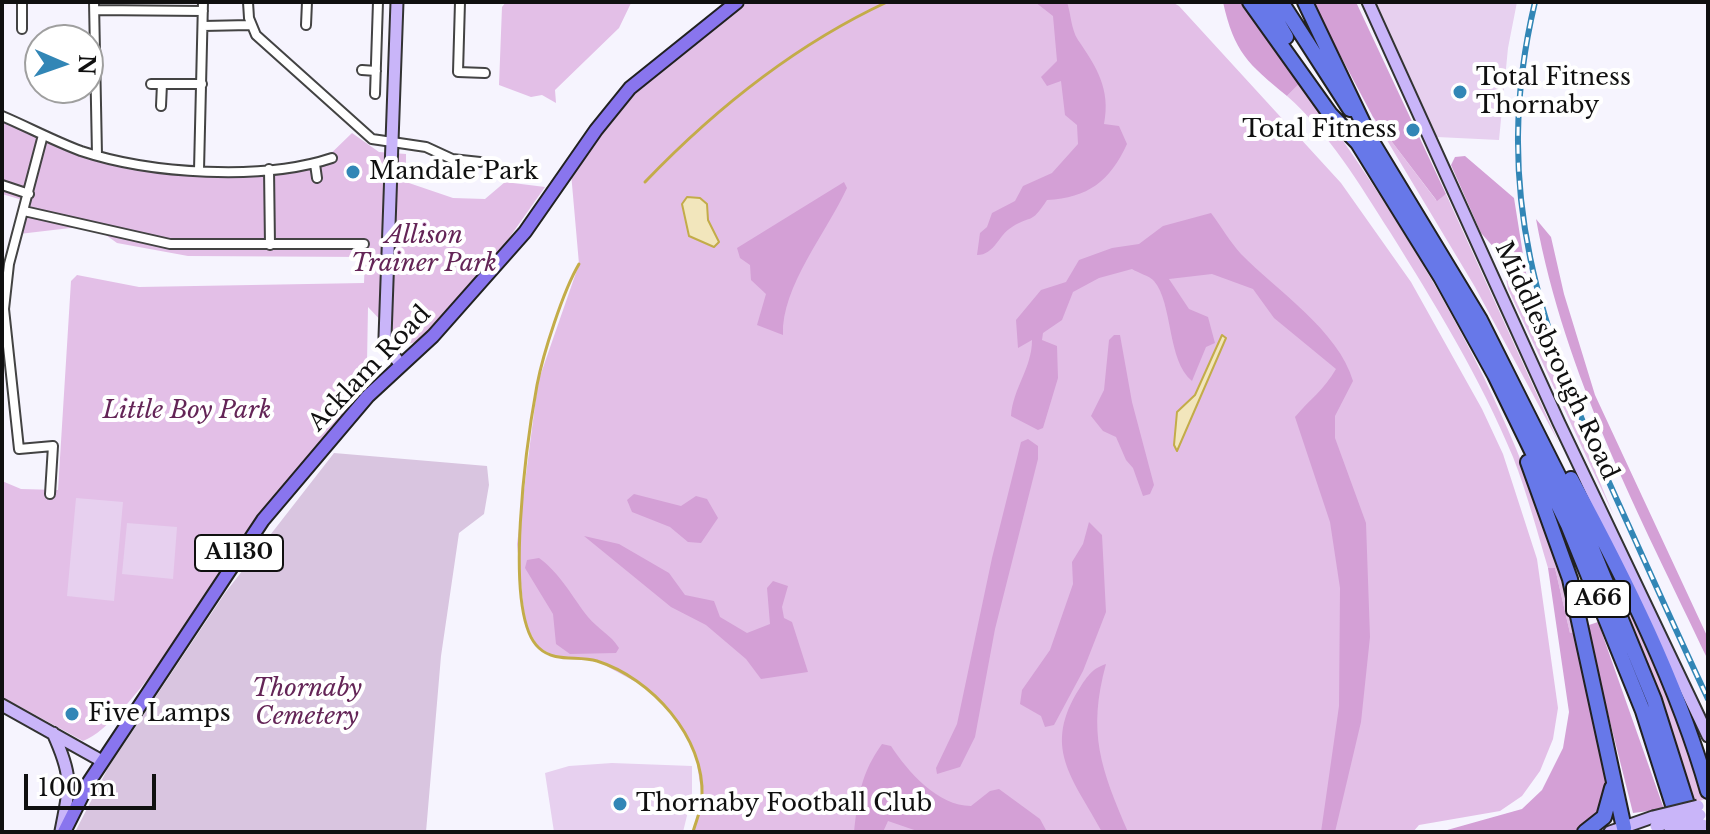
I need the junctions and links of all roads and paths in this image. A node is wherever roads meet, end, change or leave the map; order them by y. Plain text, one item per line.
1 (22, 2) edge
2 (248, 2) edge
3 (307, 2) edge
4 (378, 2) edge
5 (397, 2) edge
6 (460, 2) edge
7 (737, 2) edge
8 (1250, 2) edge
9 (1266, 2) edge
10 (1281, 2) edge
11 (1305, 2) edge
12 (1368, 2) edge
13 (94, 6) edge
14 (163, 6) edge
15 (203, 6) edge
16 (250, 25) junction
17 (306, 25) dead end
18 (203, 26) junction
19 (22, 29) dead end
20 (362, 70) dead end
21 (376, 71) junction
22 (485, 73) dead end
23 (202, 84) junction
24 (375, 94) dead end
25 (161, 106) dead end
26 (2, 116) edge
27 (43, 135) junction
28 (391, 142) junction
29 (1365, 143) junction
30 (97, 155) junction
31 (332, 158) dead end
32 (480, 162) dead end
33 (315, 164) junction
34 (269, 169) junction
35 (199, 170) junction
36 (317, 178) dead end
37 (2, 185) edge
38 (29, 194) junction
39 (24, 211) junction
40 (364, 244) dead end
41 (270, 245) junction
42 (6, 263) edge
43 (401, 365) junction
44 (1495, 375) junction
45 (6, 377) edge
46 (1527, 408) junction
47 (50, 494) dead end
48 (2, 705) edge
49 (52, 731) junction
50 (1708, 736) edge
51 (1695, 745) junction
52 (102, 761) junction
53 (1708, 769) edge
54 (1613, 779) junction
55 (1708, 791) edge
56 (1703, 817) edge
57 (1623, 830) edge
58 (62, 832) edge
59 (1585, 832) edge
60 (1670, 832) edge
61 (1681, 832) edge

1 - 19 street
2 - 16 street
3 - 17 street
4 - 21 street
5 - 28 main road
6 - 22 street
7 - 43 main road, Acklam Road / A1130
8 - 29 highway
9 - 29 highway, A66
10 - 29 highway, A66
11 - 29 highway, A66
12 - 50 main road, Middlesbrough Road
13 - 14 street
13 - 30 street
14 - 15 street
15 - 18 street
16 - 18 street
16 - 28 street
18 - 23 street
20 - 21 street
21 - 24 street
23 - 25 street
23 - 35 street
26 - 27 street
27 - 30 street
27 - 38 street
28 - 32 street
28 - 43 main road
29 - 44 highway, A66
29 - 46 highway, A66
30 - 35 street
31 - 33 street
33 - 34 street
33 - 36 street
34 - 35 street
34 - 41 street
37 - 38 street
38 - 39 street
39 - 41 street
39 - 42 street
40 - 41 street
42 - 45 street
43 - 52 main road, Acklam Road / A1130
44 - 54 highway, A66
44 - 61 highway, A66
45 - 47 street
46 - 51 highway
46 - 56 highway, A66
48 - 49 main road
49 - 52 main road
49 - 58 main road
51 - 53 highway
51 - 55 highway
52 - 58 main road, A1130
54 - 57 highway, A66
54 - 59 highway, A66
56 - 57 main road, bridge
56 - 60 main road, bridge

